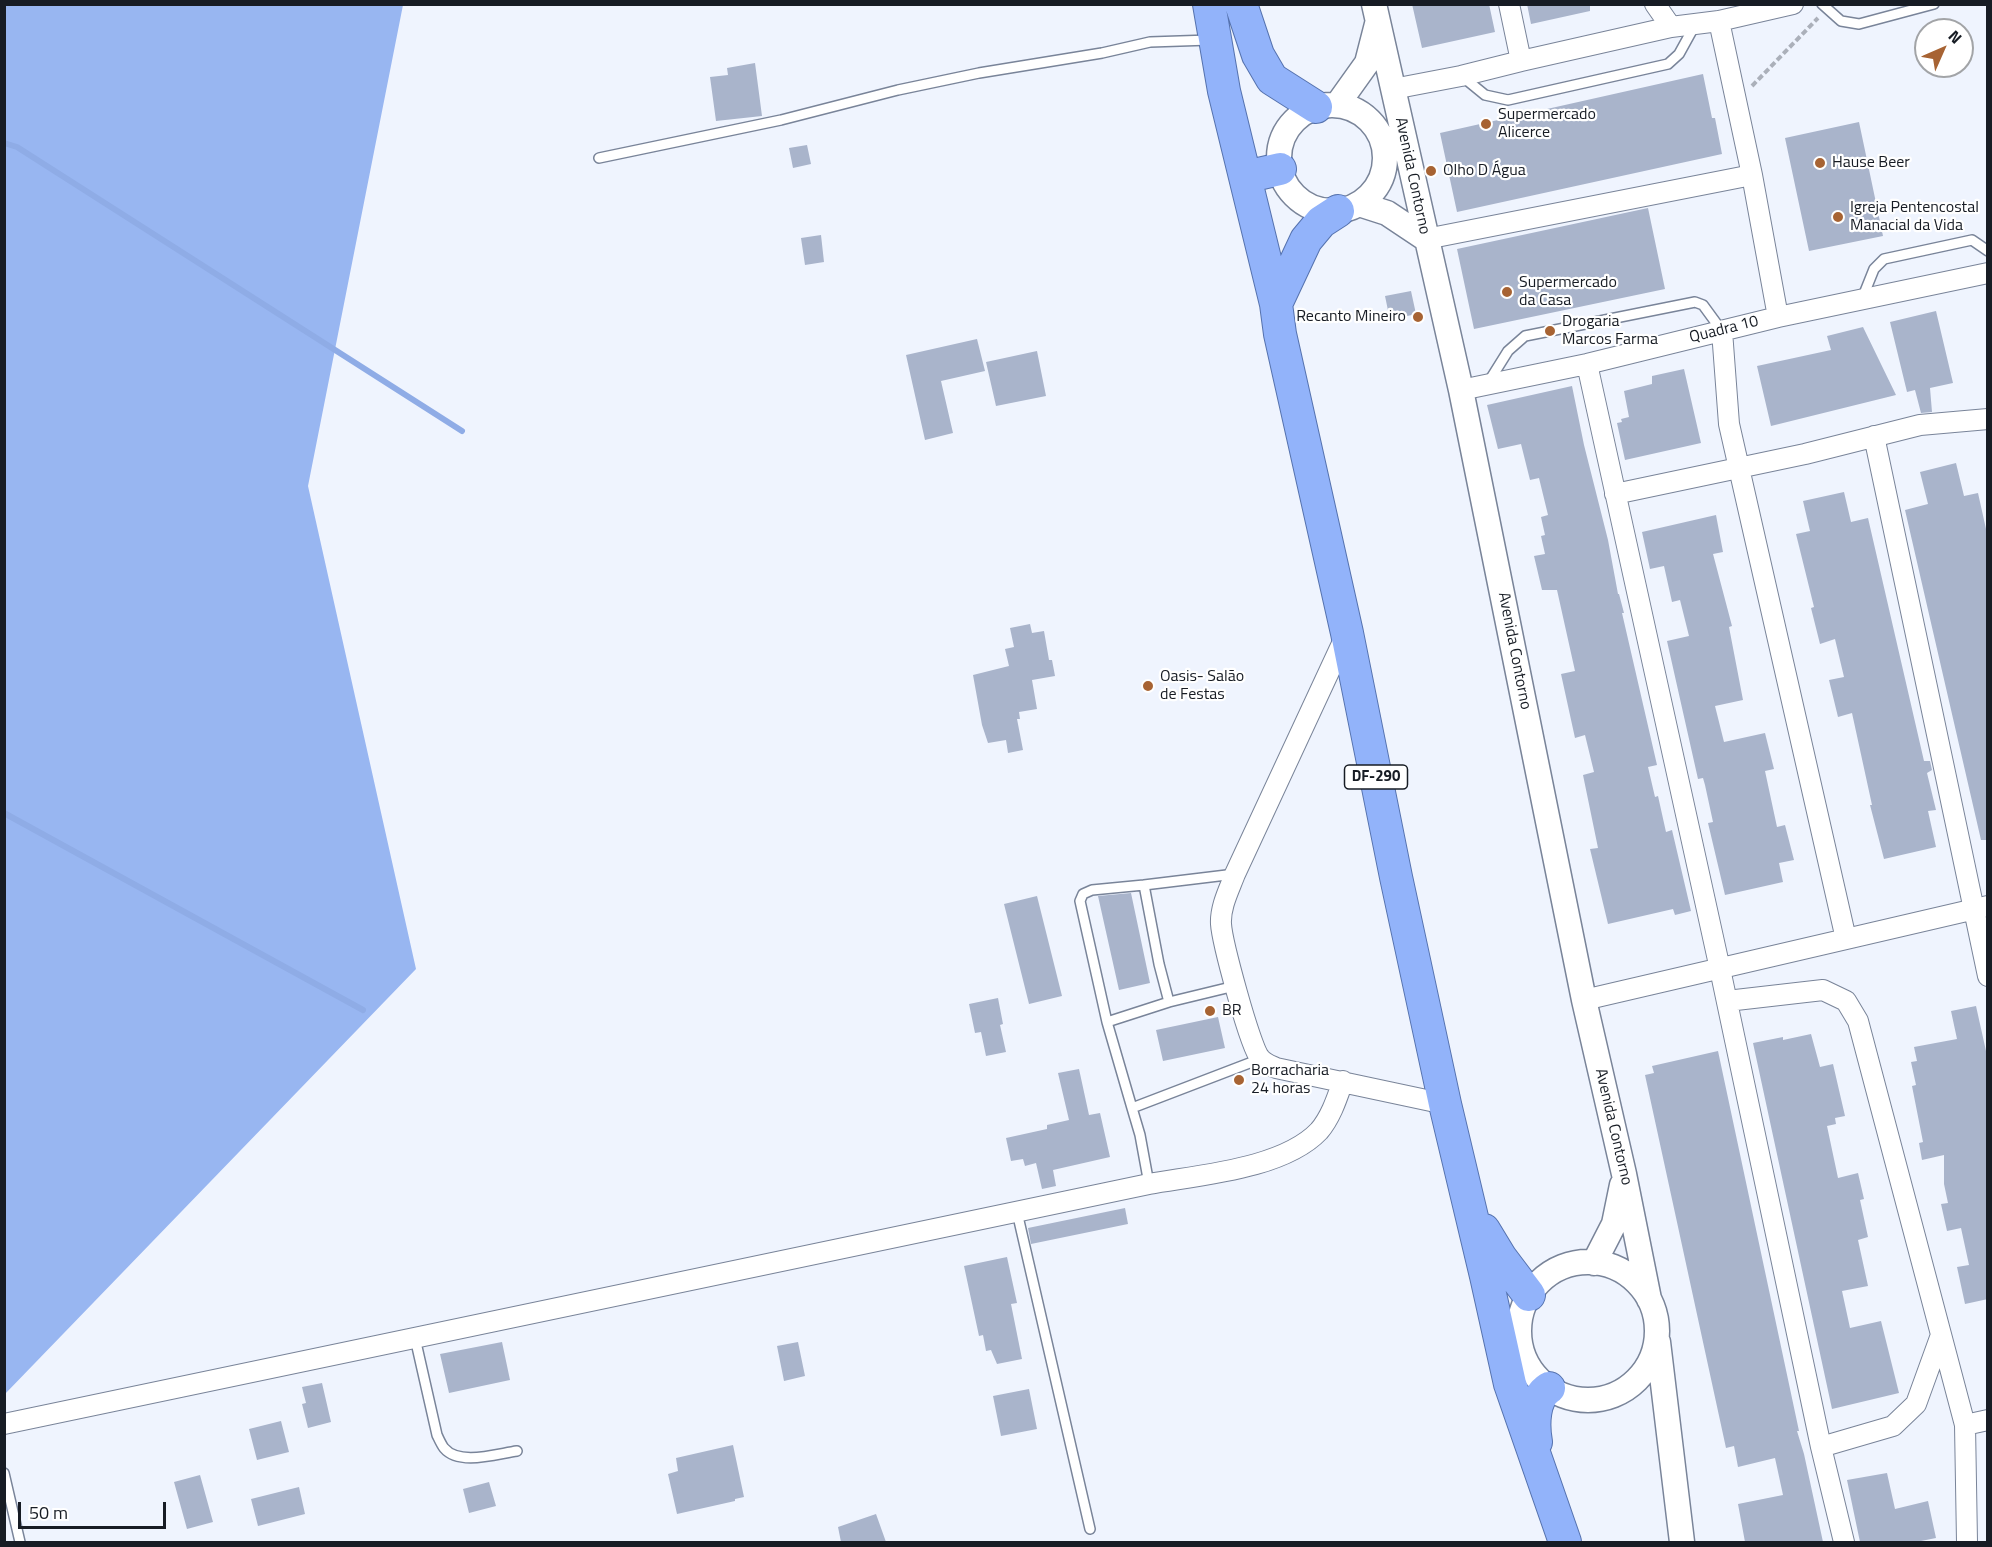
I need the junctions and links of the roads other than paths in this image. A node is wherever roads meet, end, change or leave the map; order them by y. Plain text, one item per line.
1 (1209, 4) edge
2 (1241, 4) edge
3 (1509, 4) edge
4 (1655, 4) edge
5 (1793, 4) edge
6 (1934, 4) edge
7 (1824, 7) edge
8 (1376, 13) edge
9 (1719, 21) junction
10 (1695, 25) junction
11 (1671, 27) junction
12 (1215, 40) junction
13 (1521, 61) junction
14 (1461, 76) junction
15 (1393, 89) junction
16 (1327, 106) junction
17 (1395, 146) junction
18 (599, 158) dead end
19 (1280, 168) junction
20 (1752, 175) junction
21 (1245, 177) junction
22 (1348, 207) junction
23 (1426, 239) junction
24 (1988, 251) edge
25 (1988, 273) edge
26 (1862, 299) junction
27 (1276, 304) junction
28 (1778, 317) junction
29 (1722, 331) junction
30 (1587, 364) junction
31 (1487, 385) junction
32 (1461, 390) junction
33 (1988, 419) edge
34 (1874, 436) junction
35 (1739, 468) junction
36 (1615, 494) junction
37 (1347, 633) junction
38 (1235, 874) junction
39 (1144, 885) junction
40 (1980, 908) edge
41 (1846, 939) junction
42 (1720, 969) junction
43 (1988, 975) edge
44 (1235, 986) junction
45 (1584, 1000) junction
46 (1169, 1002) junction
47 (1727, 1002) junction
48 (1107, 1022) junction
49 (1260, 1059) junction
50 (1343, 1081) junction
51 (1444, 1104) junction
52 (1132, 1108) junction
53 (1624, 1174) junction
54 (1149, 1184) junction
55 (1469, 1206) junction
56 (1017, 1212) junction
57 (1594, 1263) junction
58 (1529, 1295) junction
59 (1648, 1299) junction
60 (1657, 1327) junction
61 (1941, 1335) junction
62 (415, 1338) junction
63 (1549, 1388) junction
64 (1988, 1420) edge
65 (4, 1424) edge
66 (1965, 1425) junction
67 (1821, 1447) junction
68 (517, 1451) dead end
69 (1539, 1467) junction
70 (4, 1473) edge
71 (1090, 1529) dead end
72 (20, 1542) edge
73 (1565, 1542) edge
74 (1682, 1542) edge
75 (1845, 1542) edge
76 (1967, 1542) edge

1 - 12 highway, DF-290
2 - 16 highway
3 - 13 street
4 - 11 street
5 - 9 street
6 - 7 lane
8 - 15 street, Avenida Contorno
8 - 16 street
9 - 10 street
9 - 20 street
10 - 11 street
10 - 14 lane
11 - 13 street
12 - 18 lane
12 - 21 highway, DF-290
13 - 14 street
14 - 15 street
15 - 17 street, Avenida Contorno
16 - 17 street
16 - 19 street
17 - 22 street
17 - 23 street, Avenida Contorno
19 - 21 highway
19 - 22 street
20 - 23 street
20 - 28 street
21 - 27 highway, DF-290
22 - 23 street
22 - 27 highway
23 - 32 street, Avenida Contorno
24 - 26 lane
25 - 26 street, Quadra 10
26 - 28 street, Quadra 10
27 - 37 highway, DF-290
28 - 29 street, Quadra 10
29 - 30 street, Quadra 10
29 - 31 lane
29 - 35 street
30 - 31 street, Quadra 10
30 - 36 street
31 - 32 street, Quadra 10
32 - 45 street, Avenida Contorno
33 - 34 street
34 - 35 street
34 - 40 street
35 - 36 street
35 - 41 street
36 - 42 street
37 - 38 street
37 - 51 highway, DF-290
38 - 39 lane
38 - 44 street
39 - 46 lane
39 - 48 lane
40 - 41 street
40 - 43 street
41 - 42 street
42 - 45 street
42 - 47 street
44 - 46 lane
44 - 49 street
45 - 53 street, Avenida Contorno
46 - 48 lane
47 - 61 street
47 - 67 street
48 - 52 lane
49 - 50 street
49 - 52 lane
50 - 51 street
50 - 54 street
51 - 55 highway, DF-290
52 - 54 lane
53 - 57 street
53 - 59 street, Avenida Contorno
54 - 56 street
55 - 58 highway
55 - 69 highway, DF-290
56 - 62 street
56 - 71 lane
57 - 58 street
57 - 59 street
58 - 63 street
59 - 60 street
60 - 63 street
60 - 74 street
61 - 66 street
61 - 67 street
62 - 65 street
62 - 68 lane
63 - 69 highway
64 - 66 street
66 - 76 street
67 - 75 street
69 - 73 highway, DF-290
70 - 72 lane

